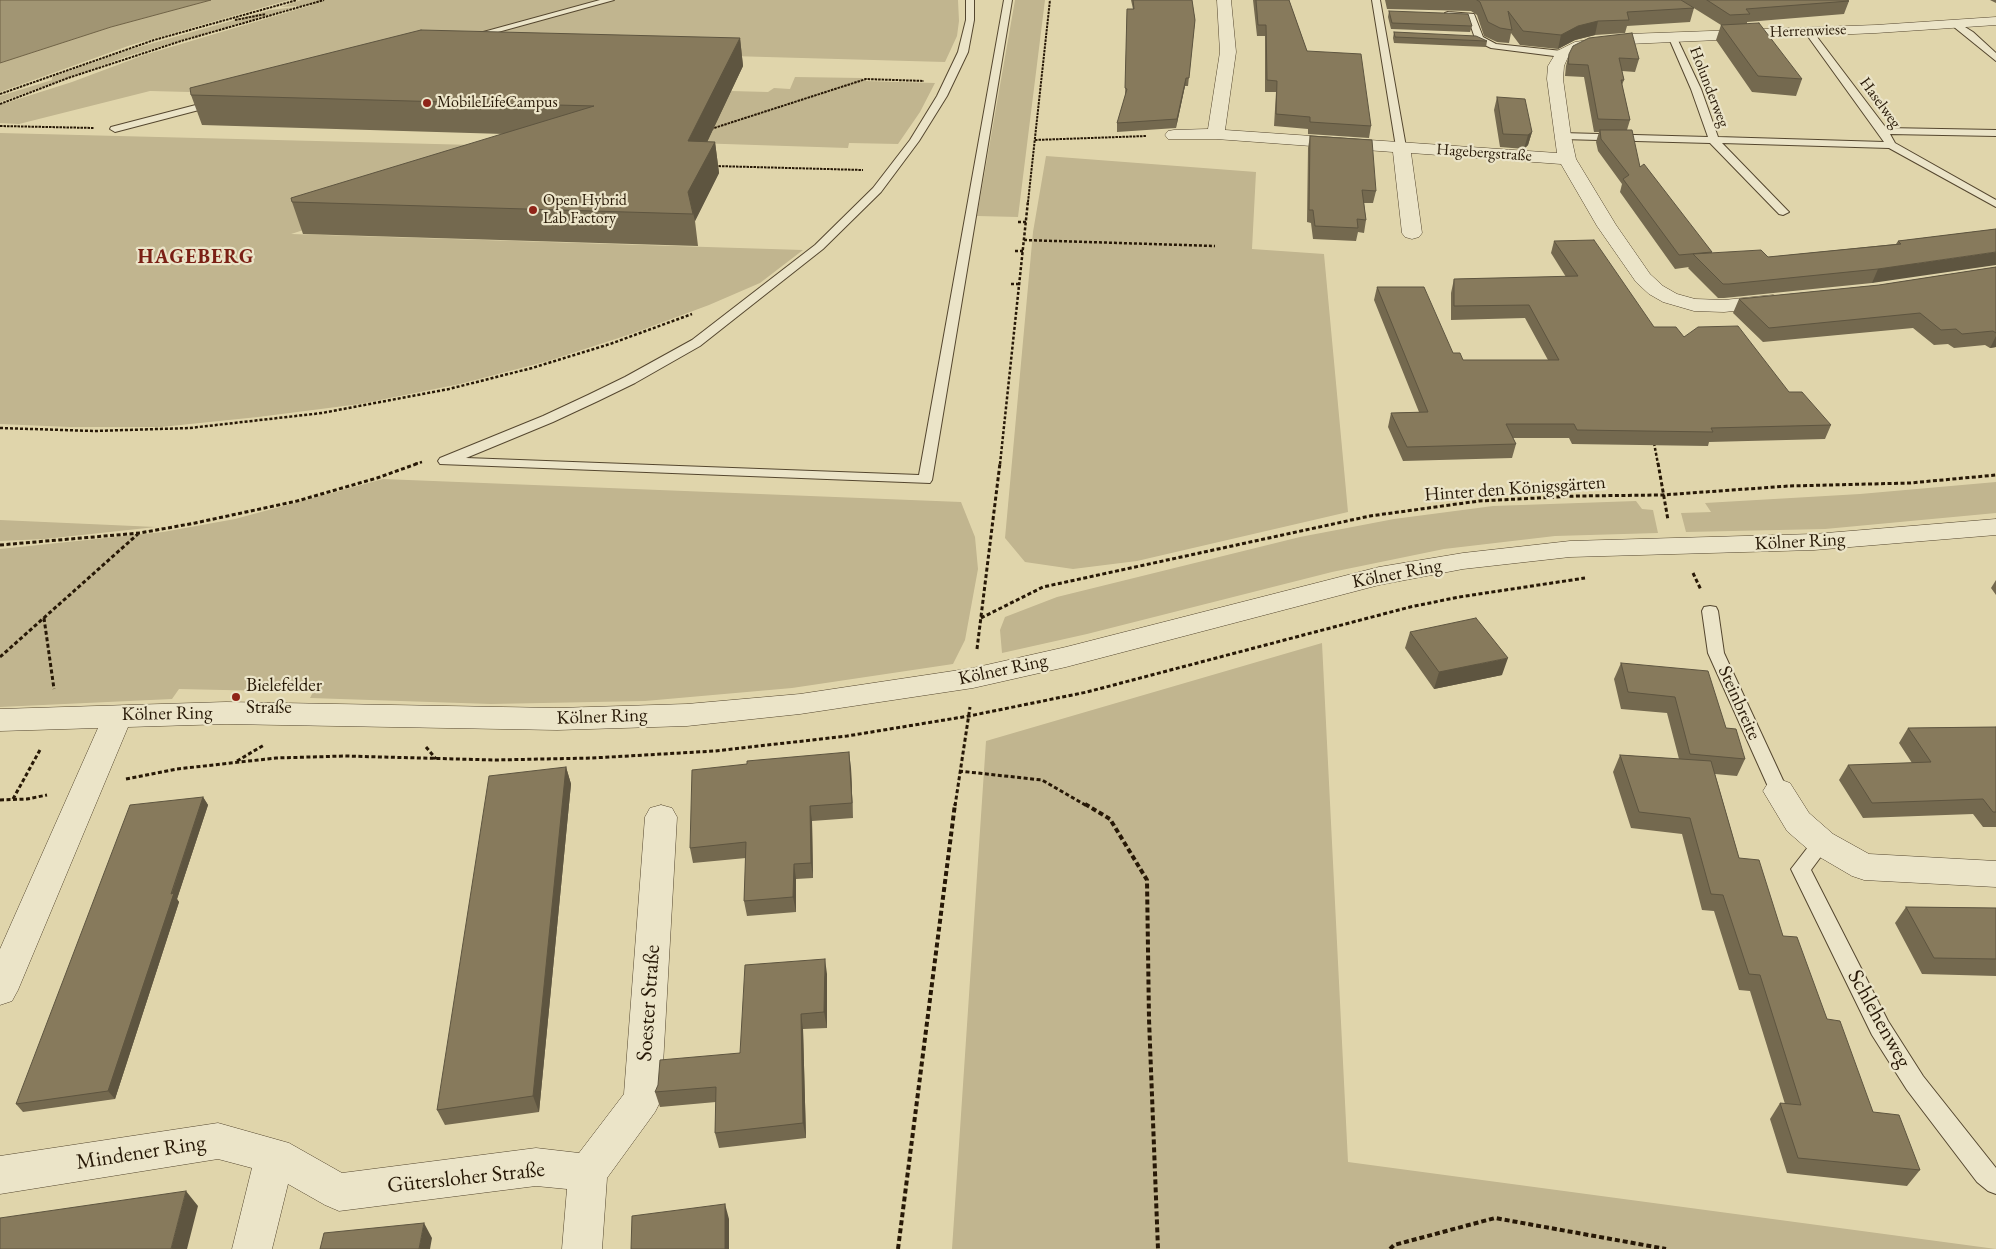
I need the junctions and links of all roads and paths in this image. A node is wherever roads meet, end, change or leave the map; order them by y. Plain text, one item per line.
1 (297, 0) edge
2 (324, 0) edge
3 (610, 0) edge
4 (970, 0) edge
5 (1008, 0) edge
6 (1050, 0) edge
7 (1224, 0) edge
8 (1376, 0) edge
9 (285, 10) junction
10 (1434, 14) edge
11 (1700, 20) dead end
12 (1996, 20) edge
13 (210, 25) junction
14 (1957, 25) junction
15 (1808, 31) junction
16 (1721, 34) junction
17 (1672, 36) junction
18 (455, 40) edge
19 (1562, 54) junction
20 (1996, 58) edge
21 (931, 81) dead end
22 (0, 94) edge
23 (228, 100) edge
24 (0, 104) edge
25 (0, 126) edge
26 (115, 129) joint
27 (1883, 131) junction
28 (704, 132) edge
29 (1996, 133) edge
30 (1216, 134) junction
31 (1174, 135) joint
32 (1562, 136) junction
33 (1035, 140) junction
34 (1714, 142) junction
35 (1891, 145) junction
36 (1401, 147) junction
37 (1567, 159) junction
38 (707, 166) edge
39 (871, 170) dead end
40 (1996, 204) edge
41 (1783, 212) dead end
42 (1018, 222) dead end
43 (1026, 222) junction
44 (1412, 233) dead end
45 (1024, 240) junction
46 (1215, 246) dead end
47 (1015, 251) dead end
48 (1023, 251) junction
49 (1011, 284) dead end
50 (1019, 284) junction
51 (1793, 299) edge
52 (696, 312) dead end
53 (1010, 319) dead end
54 (1016, 319) junction
55 (0, 428) edge
56 (1653, 437) edge
57 (425, 461) dead end
58 (1996, 475) edge
59 (1662, 495) junction
60 (1996, 527) edge
61 (140, 533) junction
62 (0, 545) edge
63 (1681, 546) junction
64 (1710, 611) joint
65 (44, 618) junction
66 (981, 618) junction
67 (0, 657) edge
68 (972, 678) junction
69 (118, 715) junction
70 (58, 717) junction
71 (0, 720) edge
72 (959, 771) junction
73 (1779, 791) joint
74 (13, 799) dead end
75 (661, 818) dead end
76 (1822, 843) junction
77 (1996, 874) edge
78 (0, 990) edge
79 (275, 1156) junction
80 (588, 1172) junction
81 (0, 1175) edge
82 (1996, 1183) edge
83 (252, 1249) edge
84 (582, 1249) edge
85 (898, 1249) edge
86 (1158, 1249) edge
87 (1390, 1249) edge
88 (1666, 1249) edge

1 - 13 path
2 - 9 path
3 - 18 lane
4 - 5 lane
6 - 33 path
7 - 30 street
8 - 36 lane
9 - 13 path
9 - 24 path
10 - 19 lane
11 - 16 street
12 - 14 street, Herrenwiese
13 - 22 path
14 - 15 street, Herrenwiese
14 - 20 lane
15 - 16 street, Herrenwiese
15 - 27 lane, Haselweg
16 - 17 street, Herrenwiese
17 - 19 street, Herrenwiese
17 - 34 lane, Holunderweg
19 - 32 street
21 - 28 path
23 - 26 lane
25 - 26 path
27 - 29 lane
27 - 35 lane, Haselweg
30 - 31 street, Hagebergstraße
30 - 36 street, Hagebergstraße
31 - 33 path
32 - 34 lane
32 - 37 street
33 - 43 path
34 - 35 lane
34 - 41 lane, Holunderweg
35 - 40 lane, Haselweg
36 - 37 street, Hagebergstraße
36 - 44 street
37 - 51 street
38 - 39 path
42 - 43 path
43 - 45 path
45 - 46 path
45 - 48 path
47 - 48 path
48 - 50 path
49 - 50 path
50 - 54 path
52 - 55 path
53 - 54 path
54 - 66 path
56 - 59 path
57 - 61 path
58 - 59 path, Hinter den Königsgärten
59 - 63 path
59 - 66 path, Hinter den Königsgärten
60 - 63 street, Kölner Ring
61 - 62 path
61 - 65 path
63 - 64 path
63 - 68 street, Kölner Ring
64 - 73 lane, Steinbreite
65 - 67 path
65 - 70 path
66 - 68 path
68 - 69 street, Kölner Ring
68 - 72 path
69 - 70 street, Kölner Ring
69 - 78 street
70 - 71 street, Kölner Ring
70 - 74 path
72 - 85 path
72 - 86 path
73 - 76 street
75 - 80 street, Soester Straße
76 - 77 street
76 - 82 lane, Schlehenweg
79 - 80 street, Gütersloher Straße
79 - 81 street, Mindener Ring
79 - 83 street
80 - 84 street
87 - 88 path

